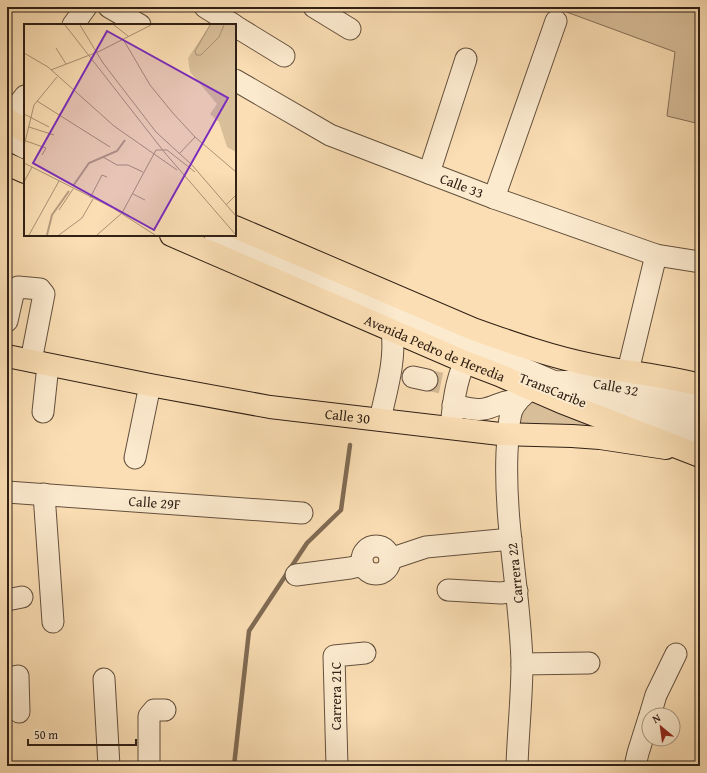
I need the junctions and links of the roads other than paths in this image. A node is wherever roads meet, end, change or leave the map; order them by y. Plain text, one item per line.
1 (86, 7) edge
2 (109, 7) edge
3 (205, 7) edge
4 (314, 7) edge
5 (556, 21) dead end
6 (75, 24) edge
7 (138, 24) edge
8 (232, 24) edge
9 (236, 26) edge
10 (350, 29) dead end
11 (284, 56) dead end
12 (466, 59) dead end
13 (236, 81) edge
14 (24, 97) edge
15 (7, 119) edge
16 (24, 130) edge
17 (7, 138) edge
18 (24, 147) edge
19 (7, 155) edge
20 (24, 163) edge
21 (7, 164) edge
22 (24, 172) edge
23 (429, 173) junction
24 (494, 198) junction
25 (236, 226) edge
26 (173, 236) edge
27 (192, 236) edge
28 (217, 236) edge
29 (656, 255) junction
30 (700, 262) edge
31 (7, 321) edge
32 (392, 331) junction
33 (7, 356) edge
34 (465, 362) junction
35 (39, 363) junction
36 (628, 371) junction
37 (426, 383) junction
38 (150, 385) junction
39 (700, 385) edge
40 (536, 390) junction
41 (700, 403) edge
42 (43, 412) dead end
43 (380, 420) junction
44 (700, 423) edge
45 (450, 428) junction
46 (508, 434) junction
47 (697, 449) edge
48 (135, 458) dead end
49 (7, 492) edge
50 (44, 494) junction
51 (302, 513) dead end
52 (511, 539) junction
53 (296, 575) dead end
54 (448, 590) dead end
55 (517, 591) junction
56 (53, 622) dead end
57 (365, 653) dead end
58 (676, 654) dead end
59 (522, 664) junction
60 (589, 664) dead end
61 (7, 678) edge
62 (104, 679) dead end
63 (652, 707) edge
64 (165, 710) dead end
65 (19, 712) dead end
66 (641, 743) edge
67 (109, 766) edge
68 (149, 766) edge
69 (337, 766) edge
70 (516, 766) edge
71 (635, 766) edge

1 - 6 street
2 - 7 street
3 - 8 street
4 - 10 street
5 - 24 street
9 - 11 street
12 - 23 street
13 - 23 street, Calle 33
14 - 15 street
15 - 16 main road
17 - 18 street
19 - 20 street
21 - 22 main road
23 - 24 street, Calle 33
24 - 29 street, Calle 33
25 - 36 main road
26 - 32 main road, Avenida Pedro de Heredia
27 - 40 street, TransCaribe
28 - 40 street, TransCaribe
29 - 30 street, Calle 33
29 - 36 street
31 - 35 street
32 - 34 main road, Avenida Pedro de Heredia
32 - 37 street
33 - 35 main road, Calle 30
34 - 37 street
34 - 40 main road, Avenida Pedro de Heredia
35 - 38 main road, Calle 30
35 - 42 street
36 - 39 main road
37 - 40 street, Calle 32
37 - 43 street
37 - 45 street
38 - 43 main road, Calle 30
38 - 48 street
40 - 41 street, Calle 32
40 - 44 street, TransCaribe
40 - 46 street, Carrera 22
40 - 47 main road, Avenida Pedro de Heredia
43 - 45 main road, Calle 30
45 - 46 main road, Calle 30
46 - 47 main road, Calle 30
46 - 52 street, Carrera 22
49 - 50 street, Calle 29F
50 - 51 street, Calle 29F
50 - 56 street
52 - 53 street
52 - 55 street, Carrera 22
54 - 55 street
55 - 59 street, Carrera 22
57 - 69 street, Carrera 21C
58 - 63 street
59 - 60 street
59 - 70 street, Carrera 22
61 - 65 street
62 - 67 street
64 - 68 street
66 - 71 street

